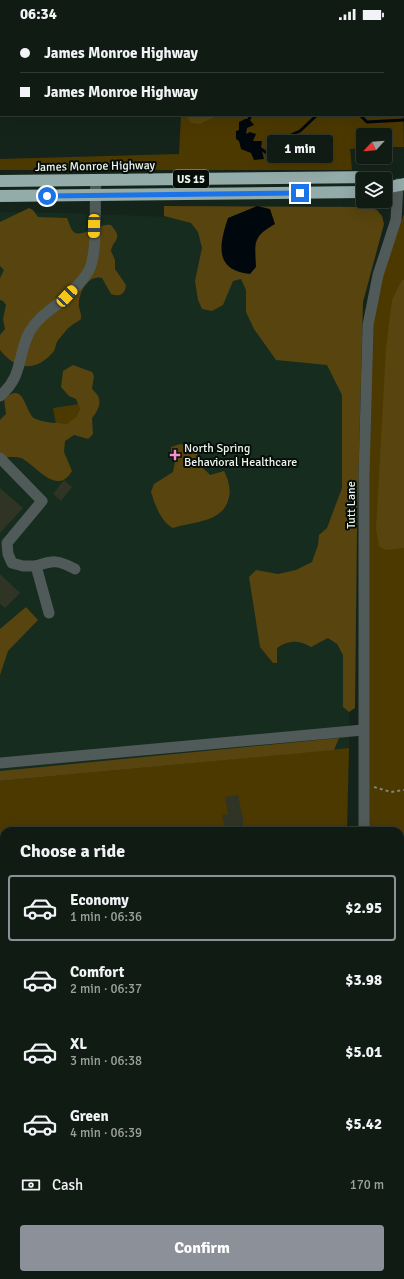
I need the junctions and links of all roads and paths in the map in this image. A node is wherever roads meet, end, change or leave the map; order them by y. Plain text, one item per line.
1 (356, 177) edge
2 (96, 180) junction
3 (0, 181) edge
4 (401, 184) edge
5 (356, 192) edge
6 (0, 196) edge
7 (95, 196) junction
8 (0, 396) edge
9 (0, 458) edge
10 (36, 566) junction
11 (75, 569) dead end
12 (49, 613) dead end
13 (363, 730) junction
14 (0, 763) edge
15 (364, 783) junction
16 (404, 790) edge
17 (364, 827) edge

1 - 2 highway, James Monroe Highway / US 15
2 - 3 highway, James Monroe Highway / US 15
2 - 7 street
4 - 13 street, Tutt Lane
5 - 7 highway, US 15
6 - 7 highway, US 15
7 - 8 street
9 - 10 street
10 - 11 street
10 - 12 street
13 - 14 street
13 - 15 street, Tutt Lane
15 - 16 path
15 - 17 street, Tutt Lane

